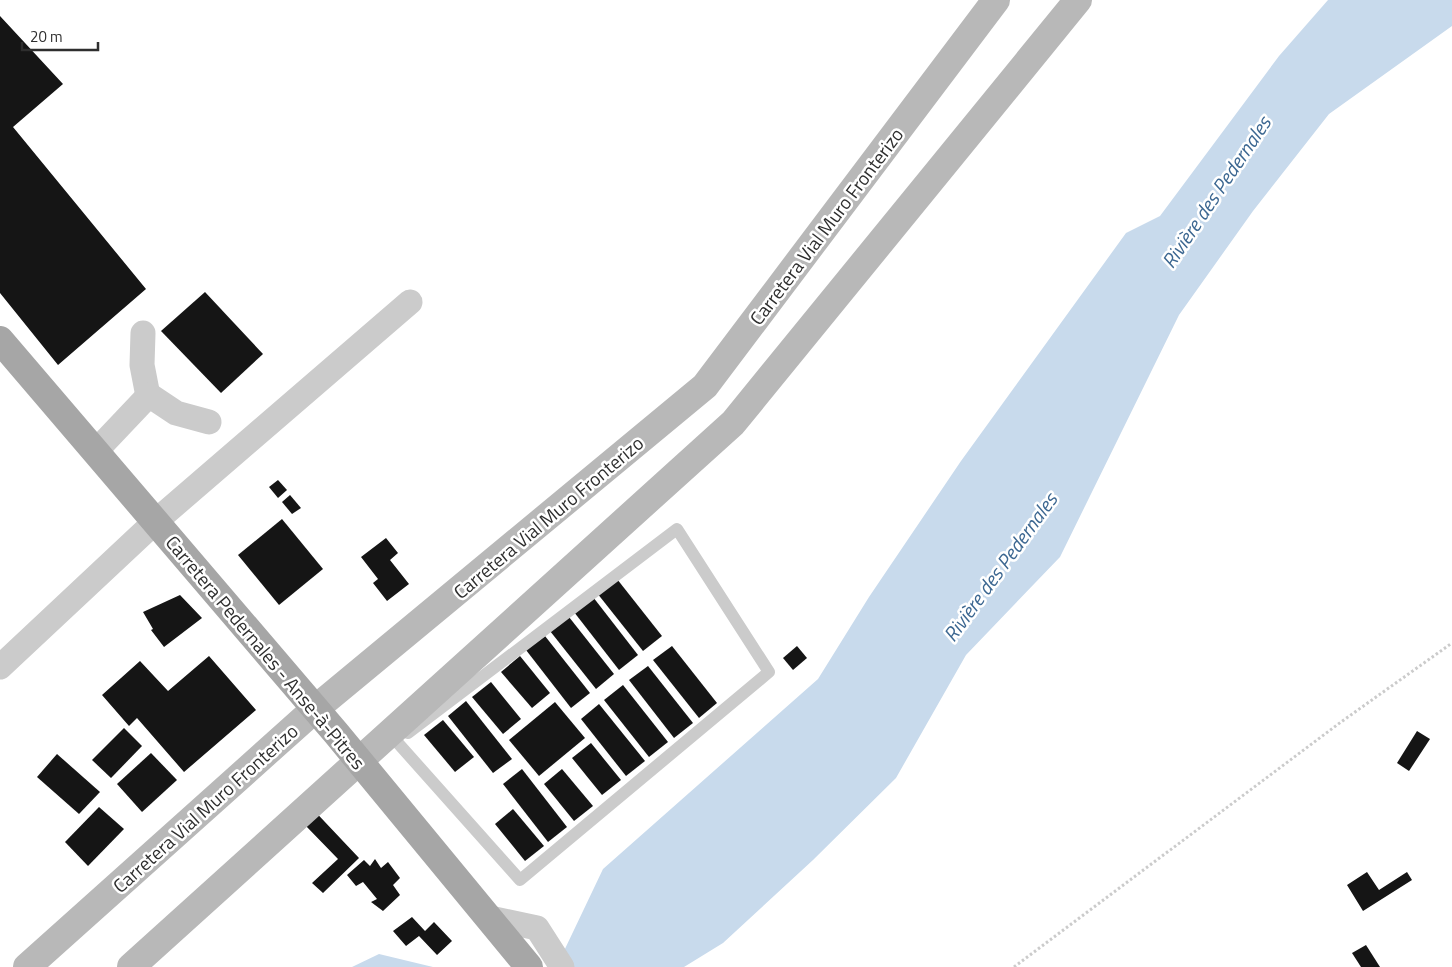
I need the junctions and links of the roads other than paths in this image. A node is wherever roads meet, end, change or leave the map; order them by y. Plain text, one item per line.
1 (996, 0) edge
2 (1078, 0) edge
3 (410, 302) dead end
4 (143, 333) dead end
5 (0, 340) edge
6 (148, 396) junction
7 (209, 422) dead end
8 (96, 452) junction
9 (156, 521) junction
10 (0, 667) edge
11 (315, 709) junction
12 (397, 742) junction
13 (358, 760) junction
14 (490, 918) junction
15 (27, 967) edge
16 (131, 967) edge
17 (529, 967) edge
18 (562, 967) edge

1 - 11 street, Carretera Vial Muro Fronterizo
2 - 13 street
3 - 9 street
4 - 6 street
5 - 8 main road, Carretera Pedernales - Anse-à-Pitres
6 - 7 street
6 - 8 street
8 - 9 main road, Carretera Pedernales - Anse-à-Pitres
9 - 10 street
9 - 11 main road, Carretera Pedernales - Anse-à-Pitres
11 - 13 main road, Carretera Pedernales - Anse-à-Pitres
11 - 15 street, Carretera Vial Muro Fronterizo
12 - 12 lane
12 - 13 lane
13 - 14 main road, Carretera Pedernales - Anse-à-Pitres
13 - 16 street
14 - 17 main road, Carretera Pedernales - Anse-à-Pitres
14 - 18 street

